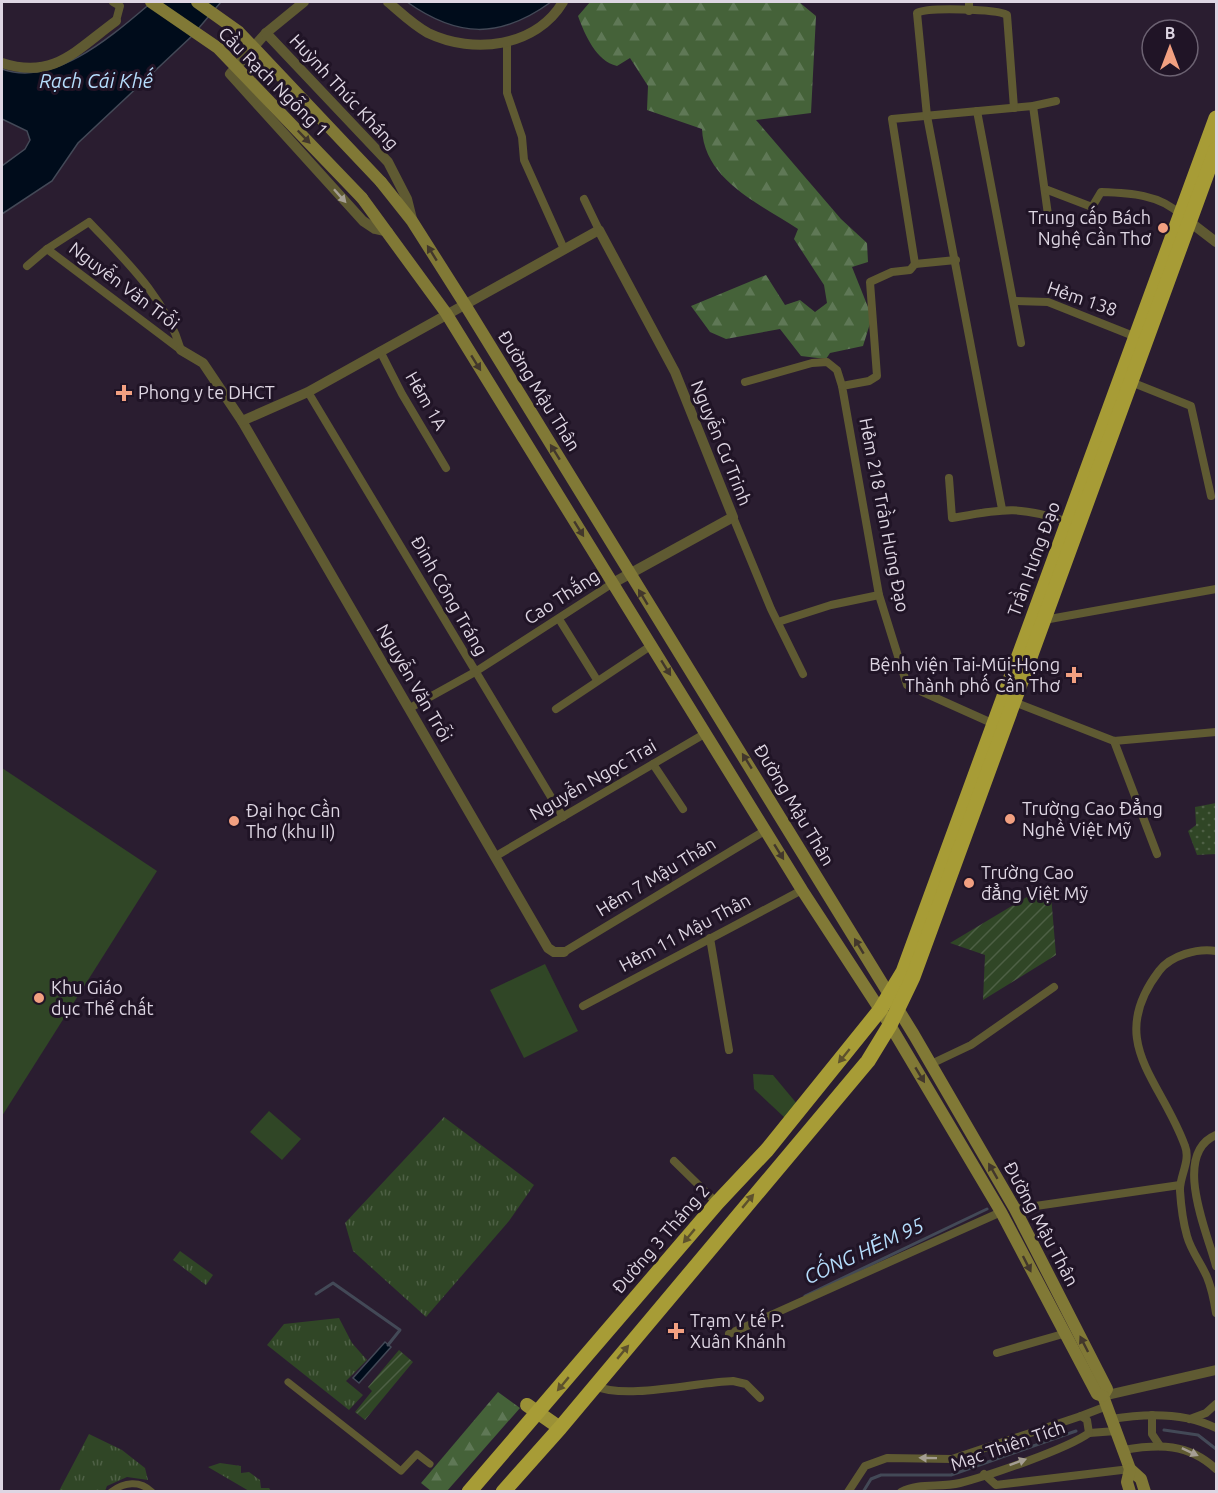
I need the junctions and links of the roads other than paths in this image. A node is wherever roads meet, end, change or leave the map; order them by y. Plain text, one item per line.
1 (113, 2) edge
2 (151, 2) edge
3 (197, 2) edge
4 (304, 2) edge
5 (388, 2) edge
6 (563, 2) edge
7 (969, 2) edge
8 (969, 11) junction
9 (116, 21) joint
10 (266, 33) junction
11 (507, 42) junction
12 (2, 63) edge
13 (1056, 101) dead end
14 (1033, 106) junction
15 (1014, 108) junction
16 (977, 111) junction
17 (927, 116) junction
18 (1216, 118) edge
19 (1216, 149) edge
20 (381, 182) joint
21 (1045, 189) junction
22 (362, 198) joint
23 (584, 199) dead end
24 (1185, 219) junction
25 (412, 221) junction
26 (1049, 222) dead end
27 (599, 230) junction
28 (388, 232) junction
29 (1216, 242) edge
30 (47, 249) junction
31 (564, 249) junction
32 (956, 260) junction
33 (915, 264) junction
34 (27, 266) dead end
35 (1015, 301) junction
36 (464, 303) junction
37 (446, 313) junction
38 (1136, 337) junction
39 (1021, 343) dead end
40 (181, 350) junction
41 (380, 351) junction
42 (745, 382) dead end
43 (1131, 382) junction
44 (842, 386) junction
45 (308, 392) junction
46 (242, 421) junction
47 (446, 468) dead end
48 (948, 478) dead end
49 (1211, 496) dead end
50 (1002, 509) junction
51 (733, 517) junction
52 (1068, 522) junction
53 (630, 573) junction
54 (613, 583) junction
55 (1216, 589) edge
56 (879, 595) junction
57 (559, 619) junction
58 (1044, 620) junction
59 (778, 622) junction
60 (652, 645) junction
61 (475, 672) junction
62 (803, 674) dead end
63 (597, 680) junction
64 (1014, 702) junction
65 (410, 708) junction
66 (555, 709) dead end
67 (994, 724) junction
68 (1216, 732) edge
69 (706, 733) junction
70 (1114, 741) junction
71 (653, 764) junction
72 (760, 782) junction
73 (742, 792) junction
74 (683, 809) dead end
75 (563, 817) junction
76 (766, 830) junction
77 (1157, 854) dead end
78 (496, 856) junction
79 (802, 890) junction
80 (710, 938) junction
81 (1216, 951) edge
82 (564, 952) joint
83 (1054, 987) dead end
84 (893, 1003) junction
85 (583, 1006) dead end
86 (880, 1010) junction
87 (890, 1025) junction
88 (729, 1050) dead end
89 (931, 1064) junction
90 (1216, 1135) edge
91 (674, 1161) dead end
92 (1180, 1185) junction
93 (717, 1203) junction
94 (1015, 1209) junction
95 (1001, 1212) junction
96 (1216, 1266) edge
97 (1216, 1313) edge
98 (729, 1334) dead end
99 (1063, 1334) junction
100 (997, 1353) dead end
101 (1216, 1370) edge
102 (288, 1382) dead end
103 (595, 1386) junction
104 (760, 1398) dead end
105 (1102, 1399) junction
106 (1216, 1404) edge
107 (532, 1410) junction
108 (1152, 1415) junction
109 (1081, 1416) junction
110 (1112, 1419) junction
111 (1190, 1419) junction
112 (560, 1428) junction
113 (1216, 1428) edge
114 (1116, 1431) junction
115 (1089, 1433) junction
116 (1160, 1446) junction
117 (1123, 1449) junction
118 (430, 1464) dead end
119 (1130, 1469) junction
120 (1216, 1469) edge
121 (984, 1474) junction
122 (111, 1491) edge
123 (152, 1491) edge
124 (469, 1491) edge
125 (503, 1491) edge
126 (848, 1491) edge
127 (901, 1491) edge
128 (1130, 1491) edge
129 (1145, 1491) edge

1 - 9 street
2 -> 22 main road, Cầu Rạch Ngỗng 1, bridge
3 - 20 main road, Cầu Rạch Ngỗng 1, bridge
4 - 10 street, Huỳnh Thúc Kháng
5 - 11 street
6 - 11 street
7 - 8 street
8 - 15 street
8 - 17 street
9 - 12 street
10 - 25 street, Huỳnh Thúc Kháng
10 -> 28 street
11 - 31 street
13 - 14 street
14 - 15 street
14 - 21 street
15 - 16 street
16 - 17 street
16 - 35 street
17 - 32 street
17 - 33 street
18 - 24 highway, Trần Hưng Đạo
19 - 24 highway, Trần Hưng Đạo
20 - 25 main road, Đường Mậu Thân
21 - 24 street
21 - 26 street
22 - 28 main road, Đường Mậu Thân
23 - 27 street, Nguyễn Cư Trinh
24 - 29 street
24 - 38 highway, Trần Hưng Đạo
24 - 43 highway, Trần Hưng Đạo
36 -> 25 main road, Đường Mậu Thân
27 - 31 street
27 - 51 street, Nguyễn Cư Trinh
28 - 37 main road, Đường Mậu Thân
30 - 34 street, Nguyễn Văn Trỗi
30 - 40 street, Nguyễn Văn Trỗi
30 - 40 street, Nguyễn Văn Trỗi
31 - 36 street
32 - 33 street
32 - 50 street
33 - 44 street
35 - 38 street, Hẻm 138
35 - 39 street
36 - 37 street
53 -> 36 main road, Đường Mậu Thân
37 - 41 street
37 -> 54 main road, Đường Mậu Thân
38 - 52 highway, Trần Hưng Đạo
40 - 46 street, Nguyễn Văn Trỗi
41 - 45 street
41 - 47 street, Hẻm 1A
42 - 44 street
43 - 49 street
43 - 58 highway, Trần Hưng Đạo
44 - 56 street, Hẻm 218 Trần Hưng Đạo
45 - 46 street
45 - 61 street, Đinh Công Tráng
46 - 65 street, Nguyễn Văn Trỗi
48 - 50 street
50 - 52 street
51 - 53 street, Cao Thắng
51 - 59 street, Nguyễn Cư Trinh
52 - 67 highway, Trần Hưng Đạo
53 - 54 street, Cao Thắng
72 -> 53 main road, Đường Mậu Thân
54 - 57 street, Cao Thắng
54 - 60 main road, Đường Mậu Thân
55 - 58 street
56 - 59 street
56 - 67 street, Hẻm 218 Trần Hưng Đạo
57 - 61 street, Cao Thắng
57 - 63 street
58 - 64 highway, Trần Hưng Đạo
59 - 62 street, Nguyễn Cư Trinh
60 - 63 street
60 -> 69 main road, Đường Mậu Thân
61 - 65 street, Cao Thắng
61 - 75 street, Đinh Công Tráng
63 - 66 street
64 - 70 street
64 - 84 highway, Trần Hưng Đạo
65 - 78 street, Nguyễn Văn Trỗi
67 - 84 highway, Trần Hưng Đạo
68 - 70 street
69 - 71 street, Nguyễn Ngọc Trai
69 - 73 main road, Đường Mậu Thân
70 - 77 street
71 - 74 street
71 - 75 street, Nguyễn Ngọc Trai
72 - 73 main road
84 -> 72 main road, Đường Mậu Thân
73 - 76 main road, Đường Mậu Thân
75 - 78 street, Nguyễn Ngọc Trai
76 -> 79 main road, Đường Mậu Thân
76 - 82 street, Hẻm 7 Mậu Thân
78 - 82 street, Nguyễn Văn Trỗi
79 - 80 street, Hẻm 11 Mậu Thân
79 - 86 main road, Đường Mậu Thân
80 - 85 street, Hẻm 11 Mậu Thân
80 - 88 street
81 - 92 street
83 - 89 street
84 - 86 highway, Trần Hưng Đạo
84 - 87 highway, Trần Hưng Đạo
84 - 89 main road, Đường Mậu Thân
86 - 87 main road, Đường Mậu Thân
86 -> 93 highway, Đường 3 Tháng 2
87 -> 95 main road, Đường Mậu Thân
103 -> 87 highway
94 -> 89 main road, Đường Mậu Thân
90 - 96 street
91 - 93 street
92 - 94 street
92 - 97 street
93 -> 107 highway, Đường 3 Tháng 2
94 - 95 main road
105 -> 94 main road, Đường Mậu Thân
95 - 98 street
95 -> 99 main road, Đường Mậu Thân
99 - 100 street
99 - 105 main road, Đường Mậu Thân
101 - 105 street
102 - 118 street
103 - 104 street
103 - 112 highway
105 - 109 street
105 - 110 main road, Đường Mậu Thân
106 - 111 street
107 - 112 main road
107 - 124 highway, Đường 3 Tháng 2
108 - 110 street
108 - 111 street
108 - 116 street
109 - 115 street, Mạc Thiên Tích
109 -> 126 street, Mạc Thiên Tích
110 - 114 main road, Đường Mậu Thân
111 - 113 street
112 - 125 highway
114 - 115 street, Mạc Thiên Tích
114 - 117 main road, Đường Mậu Thân
121 -> 115 street, Mạc Thiên Tích
116 - 117 street
116 -> 120 street
117 - 119 main road, Đường Mậu Thân
119 - 121 street
119 - 128 main road, Đường Mậu Thân
119 - 129 main road, Đường Mậu Thân
121 - 127 street, Mạc Thiên Tích
122 - 123 street

